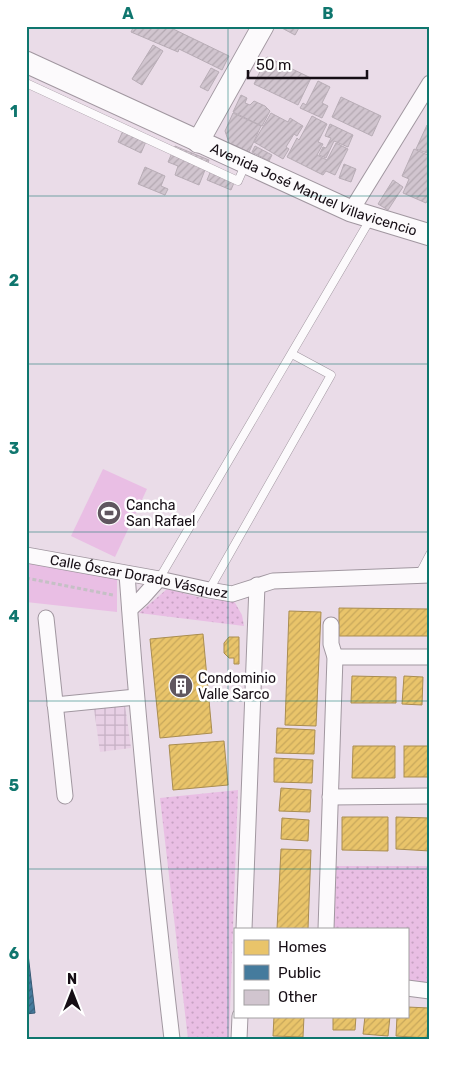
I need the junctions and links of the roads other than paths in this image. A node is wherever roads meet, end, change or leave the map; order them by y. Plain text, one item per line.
1 (263, 26) edge
2 (26, 62) edge
3 (26, 83) edge
4 (430, 83) edge
5 (198, 142) junction
6 (246, 163) junction
7 (351, 211) junction
8 (371, 218) junction
9 (430, 236) edge
10 (292, 354) junction
11 (430, 554) edge
12 (26, 555) edge
13 (127, 574) junction
14 (424, 575) edge
15 (159, 579) junction
16 (257, 585) junction
17 (209, 590) junction
18 (129, 604) junction
19 (46, 618) dead end
20 (331, 625) dead end
21 (335, 657) junction
22 (430, 657) edge
23 (136, 697) junction
24 (55, 705) junction
25 (64, 796) dead end
26 (430, 796) edge
27 (330, 797) junction
28 (244, 928) edge
29 (326, 928) edge
30 (408, 988) edge
31 (430, 991) edge
32 (240, 1018) edge
33 (172, 1039) edge
34 (239, 1039) edge

1 - 5 main road
2 - 5 main road, Avenida José Manuel Villavicencio
3 - 6 lane
4 - 7 street
5 - 6 main road, Avenida José Manuel Villavicencio
6 - 7 main road, Avenida José Manuel Villavicencio
7 - 8 main road, Avenida José Manuel Villavicencio
8 - 9 main road, Avenida José Manuel Villavicencio
8 - 10 lane
10 - 15 lane
10 - 17 lane
11 - 14 lane
12 - 13 street, Calle Óscar Dorado Vásquez
13 - 15 street, Calle Óscar Dorado Vásquez
13 - 18 street
14 - 16 street, Calle Óscar Dorado Vásquez
15 - 17 street, Calle Óscar Dorado Vásquez
15 - 18 street
16 - 17 street, Calle Óscar Dorado Vásquez
16 - 28 street
18 - 23 street
19 - 24 street
20 - 21 street
21 - 22 street
21 - 27 street
23 - 24 street
23 - 33 street
24 - 25 street
26 - 27 street
27 - 29 street
30 - 31 street
32 - 34 street

